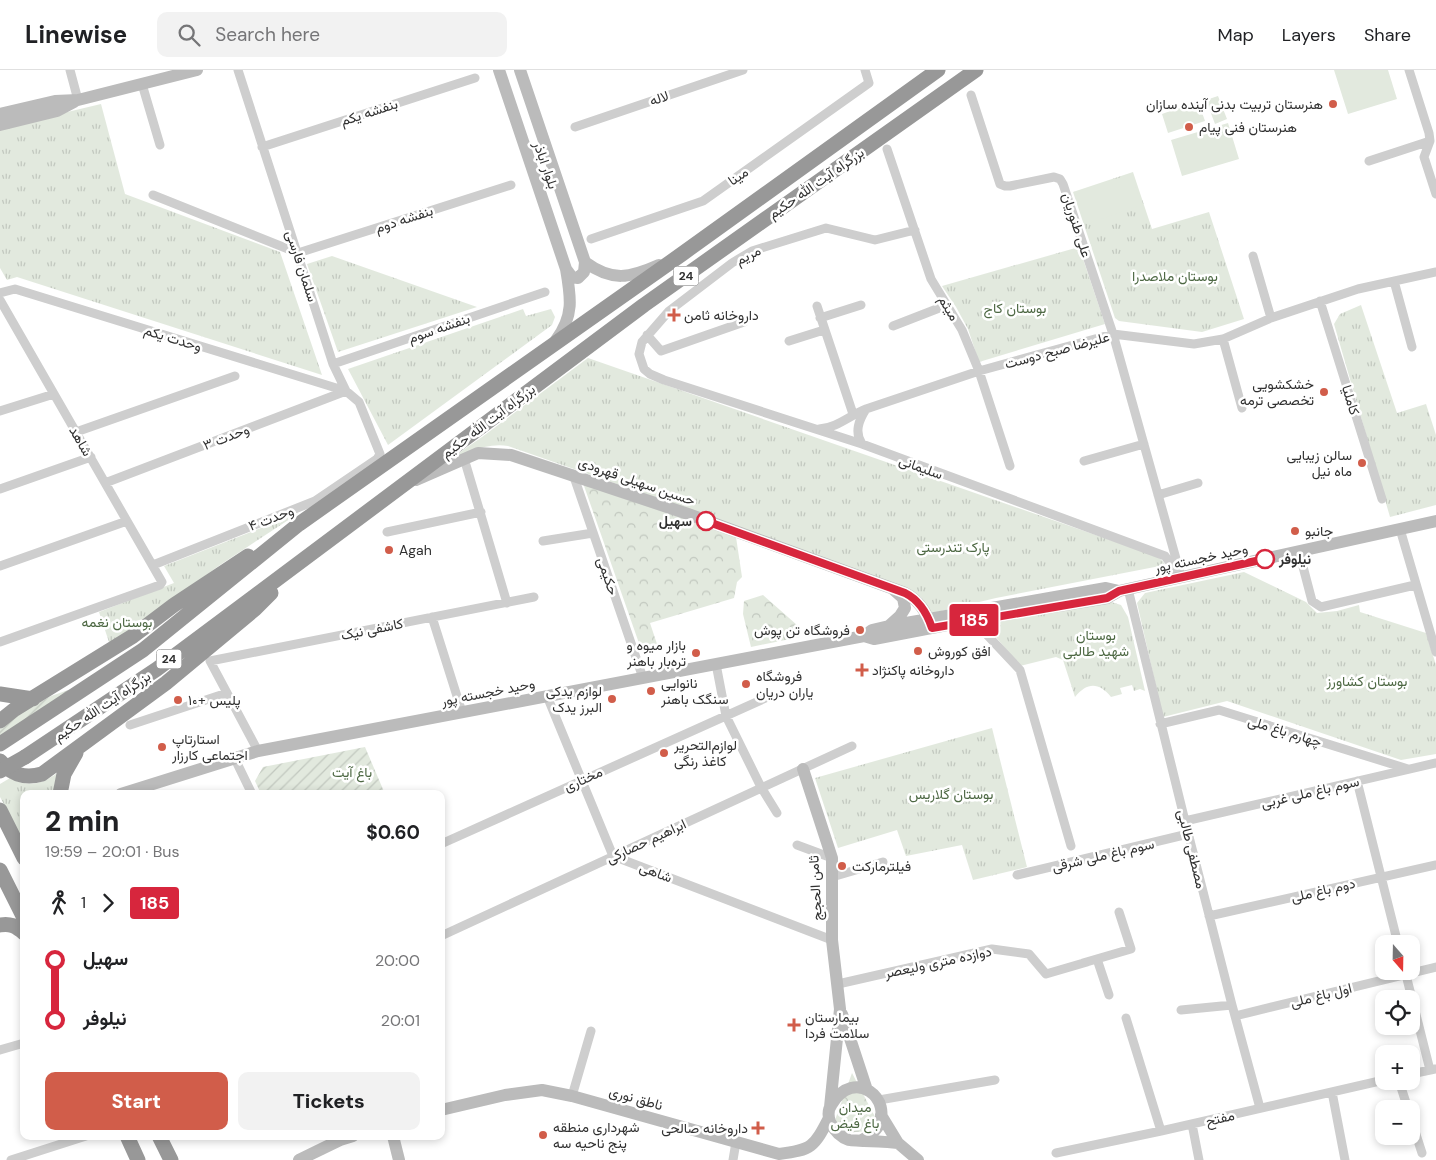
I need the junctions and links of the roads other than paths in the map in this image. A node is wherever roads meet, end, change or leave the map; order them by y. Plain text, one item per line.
1 (70, 70) edge
2 (197, 70) edge
3 (238, 70) edge
4 (499, 70) edge
5 (520, 70) edge
6 (743, 70) edge
7 (865, 70) edge
8 (938, 70) edge
9 (976, 70) edge
10 (1409, 70) edge
11 (475, 78) dead end
12 (142, 84) junction
13 (971, 95) dead end
14 (78, 100) junction
15 (0, 114) edge
16 (0, 124) edge
17 (575, 126) dead end
18 (1430, 141) junction
19 (160, 145) dead end
20 (262, 147) junction
21 (888, 150) dead end
22 (1369, 161) dead end
23 (511, 185) dead end
24 (153, 194) dead end
25 (1436, 194) edge
26 (915, 230) junction
27 (591, 239) dead end
28 (298, 253) junction
29 (682, 254) junction
30 (1253, 256) dead end
31 (585, 262) junction
32 (566, 269) junction
33 (1436, 273) edge
34 (1394, 281) junction
35 (545, 292) dead end
36 (0, 293) edge
37 (1320, 301) junction
38 (1, 302) edge
39 (861, 305) dead end
40 (947, 305) junction
41 (817, 306) dead end
42 (820, 318) junction
43 (1271, 318) junction
44 (744, 322) dead end
45 (892, 326) dead end
46 (824, 330) junction
47 (1113, 334) junction
48 (647, 335) junction
49 (1223, 339) junction
50 (788, 341) dead end
51 (553, 344) junction
52 (1412, 347) dead end
53 (333, 364) junction
54 (979, 371) junction
55 (650, 374) joint
56 (235, 376) dead end
57 (346, 391) junction
58 (54, 394) junction
59 (1242, 408) dead end
60 (866, 409) junction
61 (0, 411) edge
62 (853, 414) junction
63 (817, 429) junction
64 (76, 432) junction
65 (862, 444) junction
66 (1144, 444) junction
67 (380, 454) joint
68 (90, 457) junction
69 (1084, 462) dead end
70 (466, 465) dead end
71 (1010, 466) dead end
72 (573, 474) junction
73 (105, 482) junction
74 (1198, 483) dead end
75 (400, 488) junction
76 (0, 490) edge
77 (1158, 494) junction
78 (1382, 499) dead end
79 (481, 512) junction
80 (127, 521) junction
81 (1436, 521) edge
82 (299, 524) junction
83 (1400, 528) junction
84 (387, 532) dead end
85 (593, 533) junction
86 (543, 541) dead end
87 (309, 555) junction
88 (1301, 559) dead end
89 (152, 565) junction
90 (0, 566) edge
91 (1181, 577) junction
92 (1416, 584) junction
93 (890, 588) junction
94 (1123, 590) junction
95 (534, 597) dead end
96 (506, 602) junction
97 (432, 617) junction
98 (973, 620) junction
99 (931, 623) junction
100 (889, 626) junction
101 (864, 636) junction
102 (0, 642) edge
103 (1436, 652) edge
104 (716, 664) junction
105 (643, 678) junction
106 (227, 693) junction
107 (0, 694) edge
108 (547, 696) junction
109 (770, 696) dead end
110 (32, 699) junction
111 (462, 712) junction
112 (726, 716) junction
113 (0, 721) edge
114 (1160, 724) junction
115 (130, 725) dead end
116 (0, 744) edge
117 (852, 746) dead end
118 (80, 747) junction
119 (258, 751) junction
120 (235, 759) junction
121 (0, 761) edge
122 (1436, 763) edge
123 (803, 769) junction
124 (1408, 769) junction
125 (0, 771) edge
126 (581, 780) junction
127 (1357, 781) junction
128 (761, 787) junction
129 (61, 790) edge
130 (134, 790) edge
131 (250, 790) edge
132 (0, 810) edge
133 (777, 813) dead end
134 (1185, 821) junction
135 (1188, 834) junction
136 (445, 842) edge
137 (797, 844) dead end
138 (1071, 846) dead end
139 (20, 850) edge
140 (613, 856) junction
141 (832, 858) junction
142 (883, 862) dead end
143 (1436, 865) edge
144 (0, 870) edge
145 (1017, 875) dead end
146 (832, 877) junction
147 (1381, 877) junction
148 (20, 910) edge
149 (1119, 912) dead end
150 (1209, 916) junction
151 (0, 925) edge
152 (20, 930) edge
153 (445, 934) edge
154 (1396, 935) edge
155 (832, 940) junction
156 (1097, 959) junction
157 (1436, 967) edge
158 (1420, 970) edge
159 (1378, 980) edge
160 (1408, 980) edge
161 (838, 984) junction
162 (1109, 995) dead end
163 (1232, 1005) junction
164 (840, 1009) junction
165 (1181, 1010) dead end
166 (1235, 1016) junction
167 (1126, 1018) dead end
168 (591, 1031) dead end
169 (20, 1044) edge
170 (0, 1050) edge
171 (1433, 1069) edge
172 (1420, 1072) edge
173 (995, 1080) dead end
174 (1375, 1082) edge
175 (867, 1090) junction
176 (1332, 1092) junction
177 (572, 1096) junction
178 (879, 1100) junction
179 (1260, 1108) junction
180 (445, 1109) edge
181 (829, 1112) junction
182 (881, 1116) junction
183 (1192, 1124) junction
184 (1161, 1131) junction
185 (74, 1140) edge
186 (129, 1140) edge
187 (162, 1140) edge
188 (340, 1140) edge
189 (394, 1140) edge
190 (818, 1140) junction
191 (856, 1140) junction
192 (736, 1142) junction
193 (898, 1142) junction
194 (1419, 1145) edge
195 (1056, 1153) dead end
196 (1422, 1153) dead end
197 (803, 1156) edge
198 (778, 1157) edge
199 (301, 1159) edge
200 (11, 1160) edge
201 (138, 1160) edge
202 (171, 1160) edge
203 (399, 1160) edge
204 (733, 1160) edge
205 (918, 1160) edge
206 (1200, 1160) edge
207 (1345, 1160) edge

1 - 14 street
2 - 12 main road
3 - 20 street, سلمان فارسی
4 - 32 main road, بلوار اباذر
5 - 31 main road, بلوار اباذر
6 - 17 street, لاله
7 - 27 street, مینا
8 - 29 highway, بزرگراه آیت الله حکیم / 24
9 - 75 highway, بزرگراه آیت الله حکیم / 24
10 - 18 street
11 - 20 street, بنفشه یکم
12 - 14 main road
12 - 19 street
13 - 47 street, علی طنوریان
14 - 15 main road
14 - 16 main road
18 - 22 street
18 - 25 street
20 - 28 street, سلمان فارسی
21 - 26 street, میثم
23 - 28 street, بنفشه دوم
24 - 28 street
26 - 40 street, میثم
26 - 48 street, مریم
28 - 53 street, سلمان فارسی
29 - 31 main road
29 - 51 highway, بزرگراه آیت الله حکیم / 24
30 - 43 street
31 - 32 main road
32 - 51 main road, بلوار اباذر
33 - 34 street, علیرضا صبح دوست
34 - 37 street, علیرضا صبح دوست
34 - 52 street
35 - 53 street, بنفشه سوم
36 - 57 street, وحدت یکم
37 - 43 street, علیرضا صبح دوست
37 - 78 street, کاملیا
38 - 58 street, شاهد
39 - 42 street
40 - 45 street
40 - 54 street, میثم
41 - 42 street
42 - 46 street
43 - 49 street, علیرضا صبح دوست
44 - 48 street
46 - 50 street
46 - 62 street
47 - 49 street, علیرضا صبح دوست
47 - 54 street, علیرضا صبح دوست
47 - 66 street
48 - 55 street, مریم
49 - 59 street
51 - 82 highway, بزرگراه آیت الله حکیم / 24
53 - 57 street, سلمان فارسی
54 - 60 street, علیرضا صبح دوست
54 - 71 street, میثم
55 - 63 street, سلیمانی
56 - 64 street
57 - 67 street, سلمان فارسی
57 - 73 street, وحدت ۳
58 - 61 street
58 - 64 street, شاهد
60 - 62 street, علیرضا صبح دوست
60 - 65 street
62 - 63 street, علیرضا صبح دوست
63 - 65 street, سلیمانی
64 - 68 street, شاهد
65 - 91 street, سلیمانی
66 - 69 street
66 - 77 street
67 - 89 street, وحدت ۴
68 - 73 street, شاهد
68 - 76 street
70 - 79 street
72 - 75 main road, حسین سهیلی قهرودی
72 - 85 street, حکیمی
72 - 93 main road, حسین سهیلی قهرودی
73 - 80 street, شاهد
74 - 77 street
75 - 87 highway, بزرگراه آیت الله حکیم / 24
77 - 91 street
79 - 84 street
79 - 96 street
80 - 89 street, شاهد
80 - 90 street
81 - 83 main road, وحید خجسته پور
82 - 110 highway
82 - 116 highway, بزرگراه آیت الله حکیم / 24
83 - 91 main road, وحید خجسته پور
83 - 92 street
85 - 86 street
85 - 105 street, حکیمی
87 - 118 highway
87 - 125 highway, بزرگراه آیت الله حکیم / 24, bridge
88 - 92 street
89 - 102 street, شاهد
91 - 94 main road, وحید خجسته پور
92 - 103 street
93 - 99 main road, حسین سهیلی قهرودی
93 - 100 main road
94 - 98 main road, وحید خجسته پور
94 - 99 main road, وحید خجسته پور
94 - 114 street, مصطفی طالبی
95 - 96 street, کاشفی نیک
96 - 97 street, کاشفی نیک
97 - 106 street, کاشفی نیک
97 - 111 street
98 - 99 main road, وحید خجسته پور
98 - 138 street
99 - 100 main road, وحید خجسته پور
99 - 101 main road, وحید خجسته پور
100 - 101 main road, وحید خجسته پور
101 - 104 main road, وحید خجسته پور
104 - 105 main road, وحید خجسته پور
104 - 112 street
105 - 108 main road, وحید خجسته پور
106 - 115 street
106 - 119 street
107 - 110 highway
108 - 111 main road, وحید خجسته پور
108 - 126 street
109 - 112 street, مختاری
110 - 113 highway
111 - 119 main road, وحید خجسته پور
112 - 126 street, مختاری
112 - 128 street
114 - 124 street, چهارم باغ ملی
114 - 134 street, مصطفی طالبی
117 - 123 street, ابراهیم حصارکی
118 - 121 highway
118 - 129 highway
119 - 120 main road, وحید خجسته پور
120 - 130 main road, وحید خجسته پور
120 - 131 street
122 - 124 street, سوم باغ ملی غربی
123 - 128 street, ابراهیم حصارکی
123 - 141 main road, ثامن الحجج
124 - 127 street, سوم باغ ملی غربی
126 - 136 street, مختاری
126 - 140 street
127 - 134 street, سوم باغ ملی غربی
127 - 147 street
128 - 133 street
128 - 140 street, ابراهیم حصارکی
132 - 139 highway
134 - 135 street, مصطفی طالبی
135 - 145 street, سوم باغ ملی شرقی
135 - 150 street, مصطفی طالبی
137 - 141 street
140 - 153 street, ابراهیم حصارکی
140 - 155 street, شاهی
141 - 146 main road, ثامن الحجج
142 - 146 street
143 - 147 street, دوم باغ ملی
144 - 148 highway
146 - 155 main road, ثامن الحجج
147 - 150 street, دوم باغ ملی
147 - 154 street
149 - 156 street
150 - 163 street, مصطفی طالبی
151 - 152 highway
155 - 161 main road, ثامن الحجج
156 - 161 street, دوازده متری ولیعصر
156 - 162 street
157 - 158 street, اول باغ ملی
159 - 166 street, اول باغ ملی
160 - 171 street
161 - 164 main road, ثامن الحجج
163 - 165 street
163 - 166 street, مصطفی طالبی
164 - 175 main road
164 - 181 main road
166 - 179 street, مصطفی طالبی
167 - 184 street
168 - 177 street
169 - 170 street
171 - 172 street
173 - 178 street
174 - 176 street, مفتح
175 - 178 main road
175 - 181 main road
176 - 179 street, مفتح
176 - 207 street
177 - 180 main road, ناطق نوری
177 - 192 main road, ناطق نوری
178 - 182 main road
179 - 183 street, مفتح
181 - 190 main road
181 - 191 main road
182 - 191 main road
182 - 193 main road
183 - 184 street, مفتح
183 - 206 street
184 - 195 street, مفتح
185 - 200 street
186 - 201 highway
187 - 202 highway
188 - 199 main road
189 - 203 main road
190 - 191 main road
190 - 197 main road, ناطق نوری
191 - 193 main road
192 - 198 main road, ناطق نوری
192 - 204 street
193 - 205 main road
194 - 196 street
197 - 198 main road, ناطق نوری

